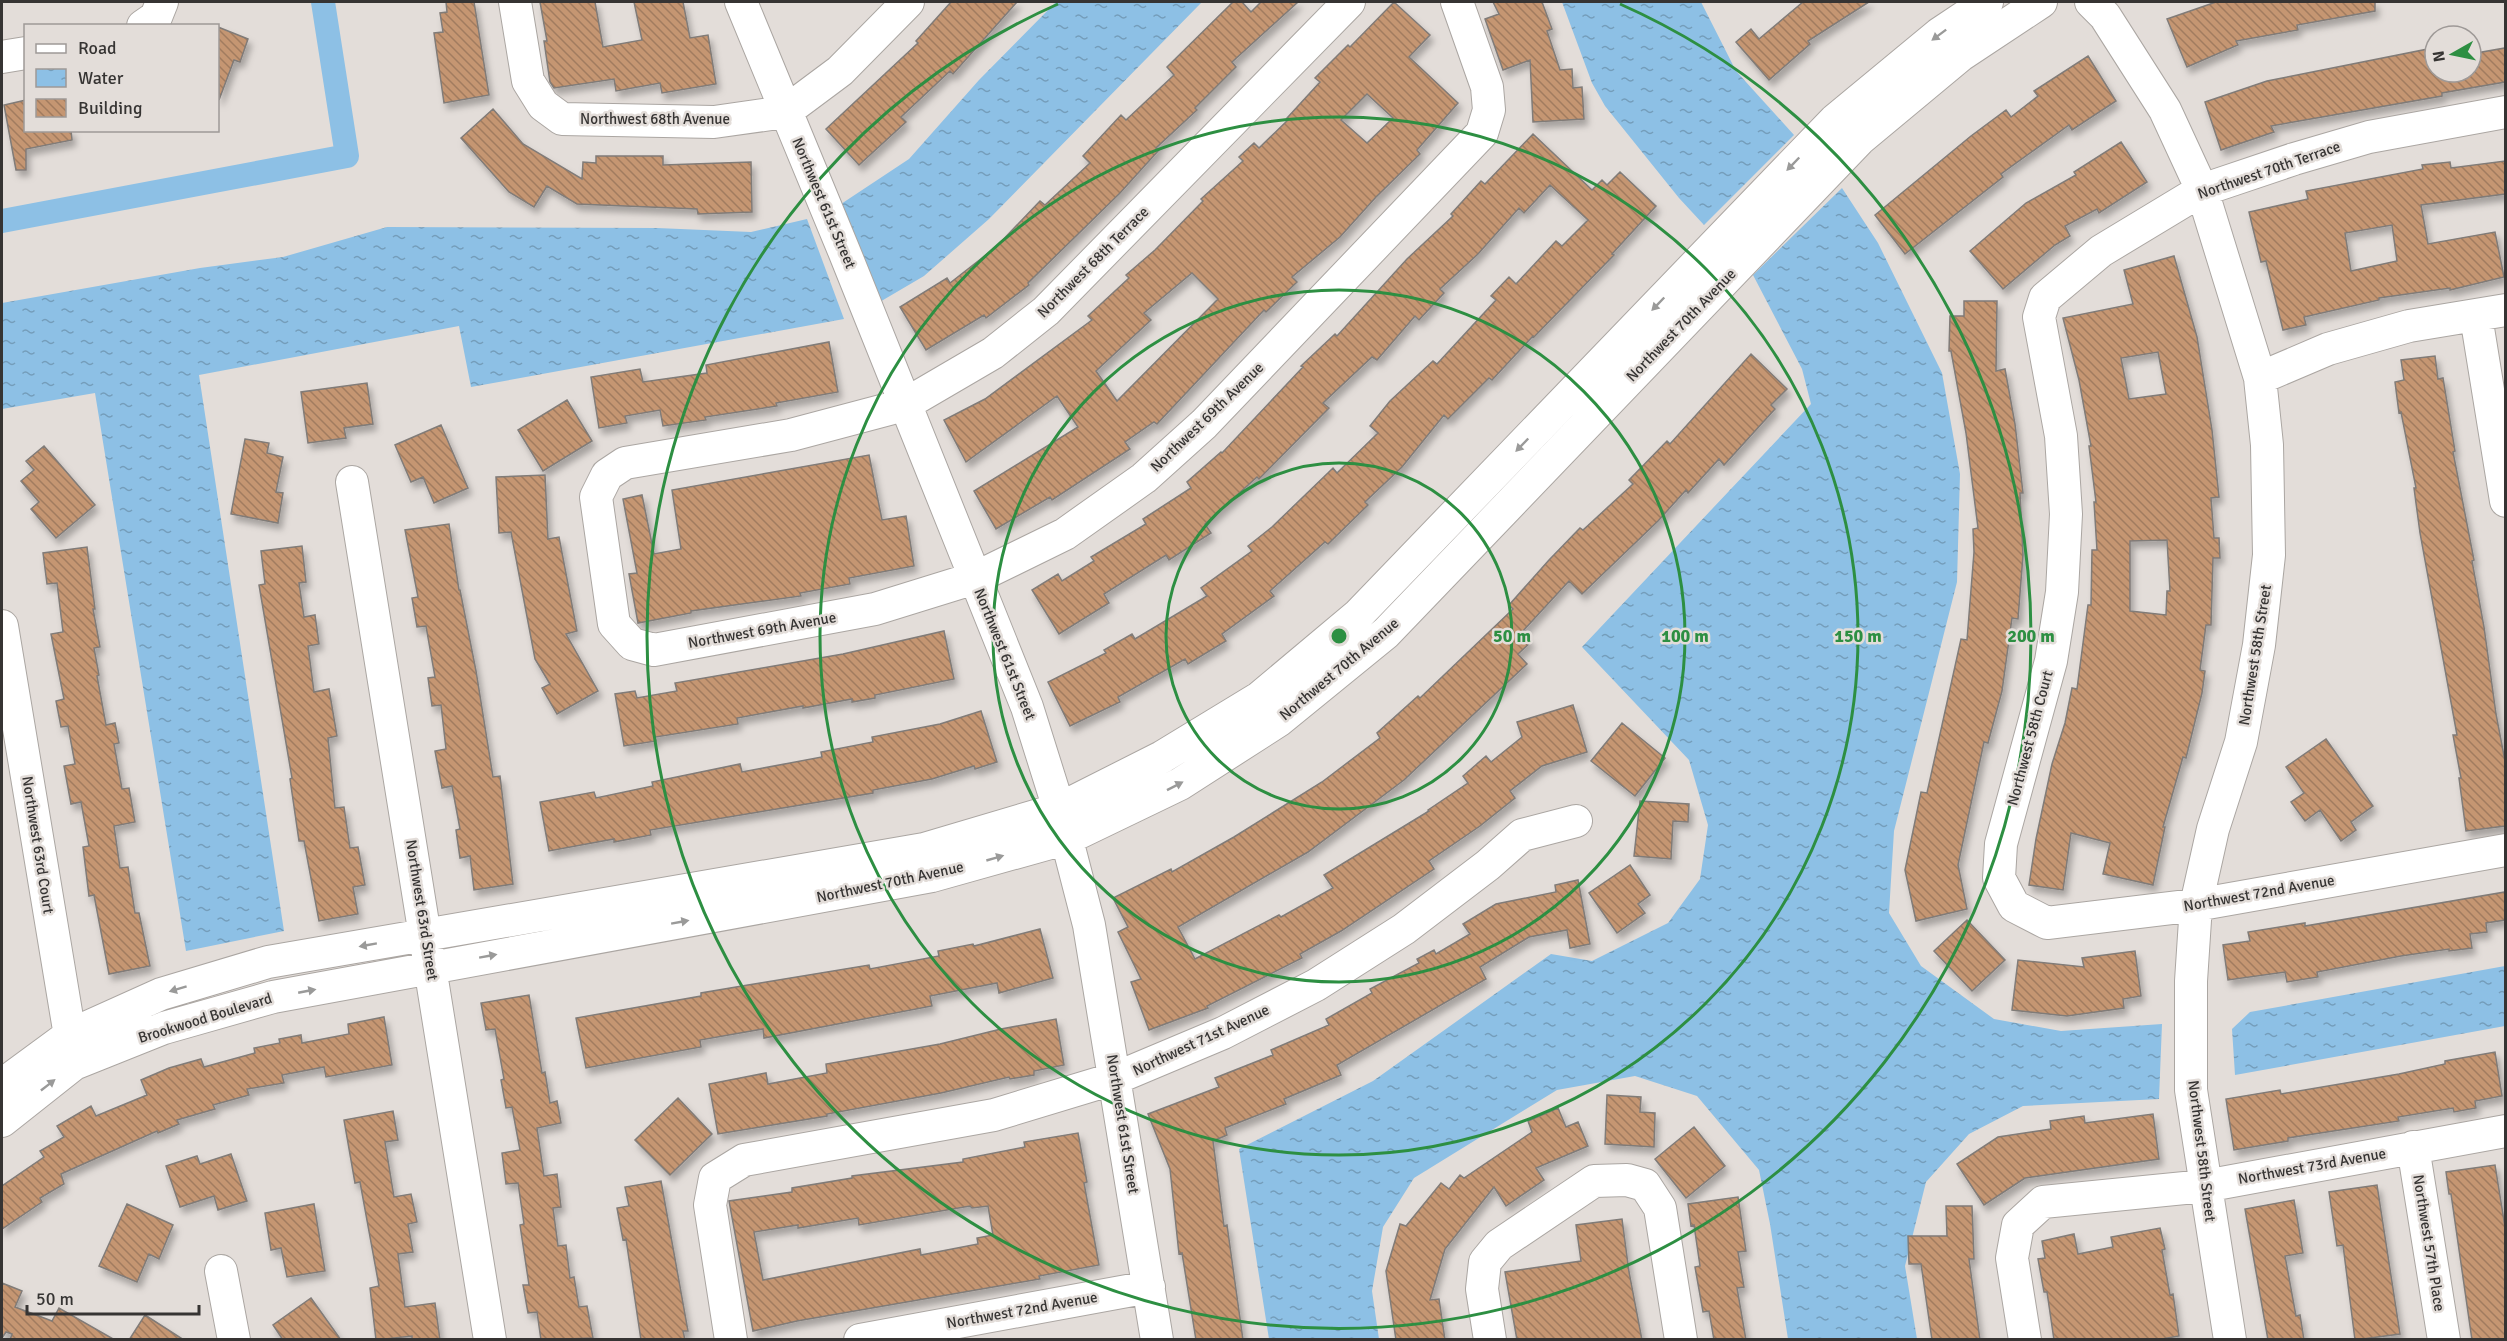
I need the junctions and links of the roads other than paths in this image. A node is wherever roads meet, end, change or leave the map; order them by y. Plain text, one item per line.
1 (515, 2) edge
2 (741, 2) edge
3 (908, 2) edge
4 (1349, 2) edge
5 (1457, 2) edge
6 (1987, 2) edge
7 (2041, 2) edge
8 (2091, 2) edge
9 (24, 53) edge
10 (2, 57) edge
11 (785, 112) junction
12 (2505, 112) edge
13 (2202, 190) junction
14 (2491, 313) edge
15 (2039, 317) joint
16 (2260, 378) junction
17 (904, 405) junction
18 (352, 482) dead end
19 (2505, 501) edge
20 (975, 579) junction
21 (2, 626) edge
22 (632, 644) joint
23 (1576, 821) dead end
24 (1064, 823) junction
25 (2505, 850) edge
26 (2196, 905) junction
27 (2014, 906) joint
28 (426, 936) junction
29 (431, 967) junction
30 (72, 1050) junction
31 (1116, 1078) junction
32 (2, 1085) edge
33 (2, 1121) edge
34 (2505, 1131) edge
35 (2413, 1147) junction
36 (2205, 1186) junction
37 (221, 1271) dead end
38 (1149, 1287) junction
39 (234, 1340) edge
40 (490, 1340) edge
41 (731, 1340) edge
42 (861, 1340) edge
43 (1157, 1340) edge
44 (1490, 1340) edge
45 (1681, 1340) edge
46 (2025, 1340) edge
47 (2230, 1340) edge
48 (2444, 1340) edge

1 - 11 street, Northwest 68th Avenue
2 - 11 street, Northwest 61st Street
3 - 11 street, Northwest 68th Avenue
4 - 17 street, Northwest 68th Terrace
5 - 20 street, Northwest 69th Avenue
6 -> 24 street, Northwest 70th Avenue
24 -> 7 street, Northwest 70th Avenue
8 - 13 street, Northwest 58th Street
9 - 10 street
11 - 17 street, Northwest 61st Street
12 - 13 street, Northwest 70th Terrace
13 - 15 street, Northwest 70th Terrace
13 - 16 street, Northwest 58th Street
14 - 16 street
14 - 19 street
15 - 27 street, Northwest 58th Court
16 - 26 street, Northwest 58th Street
17 - 20 street, Northwest 61st Street
17 - 22 street, Northwest 68th Terrace
18 - 28 street, Northwest 63rd Street
20 - 22 street, Northwest 69th Avenue
20 - 24 street, Northwest 61st Street
21 - 30 street, Northwest 63rd Court
23 - 31 street, Northwest 71st Avenue
24 - 28 street, Northwest 70th Avenue
29 -> 24 street, Northwest 70th Avenue
24 - 31 street, Northwest 61st Street
25 - 26 street, Northwest 72nd Avenue
26 - 27 street, Northwest 72nd Avenue
26 - 36 street, Northwest 58th Street
28 - 29 street, Northwest 63rd Street
28 -> 30 street, Brookwood Boulevard
30 -> 29 street, Brookwood Boulevard
29 - 40 street, Northwest 63rd Street
30 - 32 street, Brookwood Boulevard
33 -> 30 street, Brookwood Boulevard
31 - 38 street, Northwest 61st Street
31 - 41 street, Northwest 71st Avenue
34 - 35 street, Northwest 73rd Avenue
35 - 36 street, Northwest 73rd Avenue
35 - 48 street, Northwest 57th Place
36 - 46 street, Northwest 73rd Avenue
36 - 47 street, Northwest 58th Street
37 - 39 street
38 - 42 street, Northwest 72nd Avenue
38 - 43 street, Northwest 61st Street
44 - 45 street

